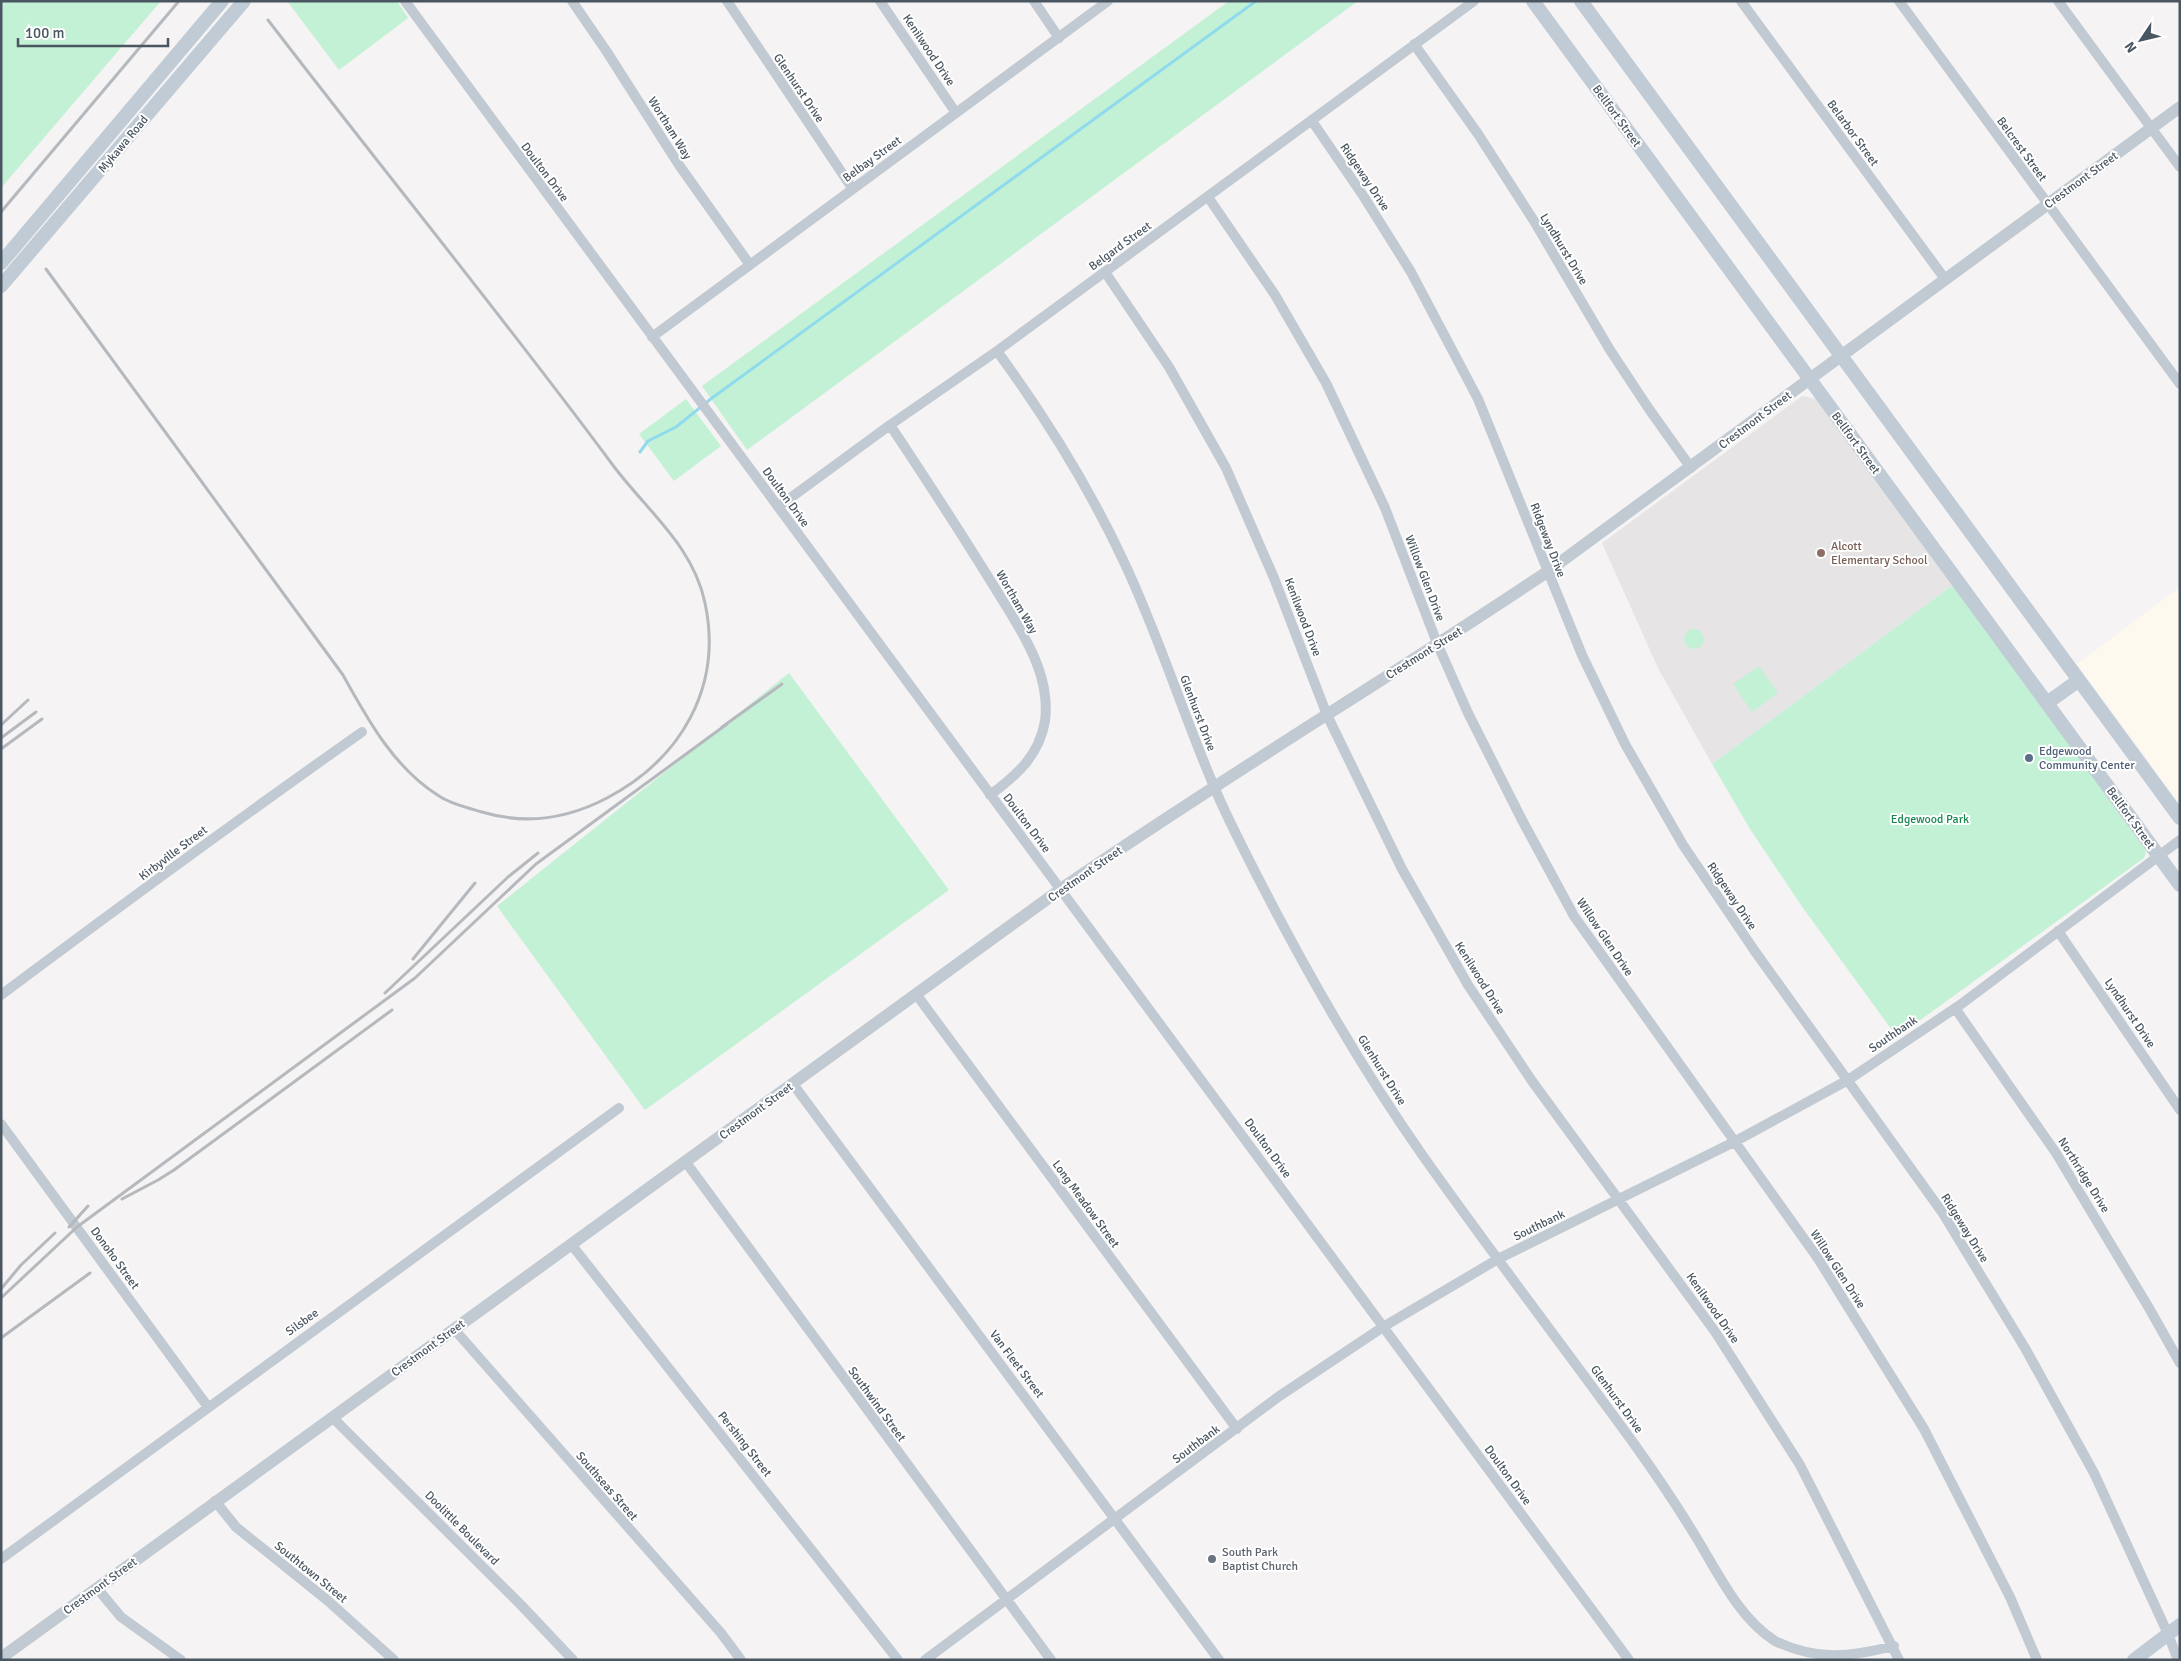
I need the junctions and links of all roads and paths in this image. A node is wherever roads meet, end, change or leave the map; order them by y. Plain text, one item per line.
1 (222, 1) edge
2 (244, 1) edge
3 (404, 1) edge
4 (572, 1) edge
5 (727, 1) edge
6 (880, 1) edge
7 (1034, 1) edge
8 (1108, 1) edge
9 (1474, 1) edge
10 (1533, 1) edge
11 (1581, 1) edge
12 (1742, 1) edge
13 (1899, 1) edge
14 (2058, 1) edge
15 (1059, 38) junction
16 (1414, 44) junction
17 (2180, 108) edge
18 (956, 113) junction
19 (1312, 121) junction
20 (2151, 128) junction
21 (2180, 167) edge
22 (852, 188) junction
23 (1208, 198) junction
24 (2048, 204) junction
25 (1, 263) edge
26 (750, 265) junction
27 (1105, 272) junction
28 (1945, 280) junction
29 (1, 286) edge
30 (652, 337) junction
31 (997, 351) junction
32 (1840, 356) junction
33 (1810, 380) junction
34 (2180, 384) edge
35 (890, 425) junction
36 (1691, 468) junction
37 (778, 507) junction
38 (1547, 572) junction
39 (1437, 643) junction
40 (2079, 680) junction
41 (2047, 703) junction
42 (1327, 715) junction
43 (362, 732) dead end
44 (1213, 786) junction
45 (990, 795) junction
46 (2180, 818) edge
47 (2180, 840) edge
48 (2158, 856) junction
49 (2180, 885) edge
50 (1061, 889) junction
51 (2058, 931) junction
52 (916, 994) junction
53 (1, 995) edge
54 (1955, 1008) junction
55 (1848, 1080) junction
56 (793, 1084) junction
57 (619, 1108) dead end
58 (2180, 1110) edge
59 (1, 1124) edge
60 (1734, 1142) junction
61 (685, 1161) junction
62 (1619, 1199) junction
63 (571, 1244) junction
64 (1498, 1259) junction
65 (1383, 1327) junction
66 (454, 1329) junction
67 (2180, 1363) edge
68 (208, 1407) junction
69 (332, 1417) junction
70 (1237, 1429) junction
71 (215, 1502) junction
72 (1116, 1519) junction
73 (1, 1559) edge
74 (97, 1588) junction
75 (1006, 1599) junction
76 (2180, 1625) edge
77 (2168, 1634) junction
78 (1894, 1646) junction
79 (1, 1658) edge
80 (181, 1660) edge
81 (394, 1660) edge
82 (573, 1660) edge
83 (741, 1660) edge
84 (898, 1660) edge
85 (925, 1660) edge
86 (1052, 1660) edge
87 (1219, 1660) edge
88 (1629, 1660) edge
89 (1899, 1660) edge
90 (2038, 1660) edge
91 (2134, 1660) edge
92 (2178, 1660) edge

1 - 25 main road, Mykawa Road
2 - 29 main road, Mykawa Road
3 - 30 street, Doulton Drive
4 - 26 street, Wortham Way
5 - 22 street, Glenhurst Drive
6 - 18 street, Kenilwood Drive
7 - 15 street
8 - 15 street, Belbay Street
9 - 16 street, Belgard Street
10 - 33 main road, Bellfort Street
11 - 32 main road
12 - 28 street, Belarbor Street
13 - 24 street, Belcrest Street
14 - 20 street
15 - 18 street, Belbay Street
16 - 19 street, Belgard Street
16 - 36 street, Lyndhurst Drive
17 - 20 street, Crestmont Street
18 - 22 street, Belbay Street
19 - 23 street, Belgard Street
19 - 38 street, Ridgeway Drive
20 - 21 street
20 - 24 street, Crestmont Street
22 - 26 street, Belbay Street
23 - 27 street, Belgard Street
23 - 39 street, Willow Glen Drive
24 - 28 street, Crestmont Street
24 - 34 street, Belcrest Street
26 - 30 street, Belbay Street
27 - 31 street, Belgard Street
27 - 42 street, Kenilwood Drive
28 - 32 street, Crestmont Street
30 - 37 street, Doulton Drive
31 - 35 street, Belgard Street
31 - 44 street, Glenhurst Drive
32 - 33 street, Crestmont Street
32 - 40 main road
33 - 36 street, Crestmont Street
33 - 41 main road, Bellfort Street
35 - 37 street, Belgard Street
35 - 45 street, Wortham Way
36 - 38 street, Crestmont Street
37 - 45 street, Doulton Drive
38 - 39 street, Crestmont Street
38 - 55 street, Ridgeway Drive
39 - 42 street, Crestmont Street
39 - 60 street, Willow Glen Drive
40 - 41 main road
40 - 46 main road
41 - 48 main road, Bellfort Street
42 - 44 street, Crestmont Street
42 - 62 street, Kenilwood Drive
43 - 53 street, Kirbyville Street
44 - 50 street, Crestmont Street
44 - 64 street, Glenhurst Drive
45 - 50 street, Doulton Drive
47 - 48 street, Southbank
48 - 49 main road, Bellfort Street
48 - 51 street, Southbank
50 - 52 street, Crestmont Street
50 - 65 street, Doulton Drive
51 - 54 street, Southbank
51 - 58 street, Lyndhurst Drive
52 - 56 street, Crestmont Street
52 - 70 street, Long Meadow Street
54 - 55 street, Southbank
54 - 67 street, Northridge Drive
55 - 60 street, Southbank
55 - 77 street, Ridgeway Drive
56 - 61 street, Crestmont Street
56 - 72 street, Van Fleet Street
57 - 68 street, Silsbee
59 - 68 street, Donoho Street
60 - 62 street, Southbank
60 - 90 street, Willow Glen Drive
61 - 63 street, Crestmont Street
61 - 75 street, Southwind Street
62 - 64 street, Southbank
62 - 78 street, Kenilwood Drive
63 - 66 street, Crestmont Street
63 - 84 street, Pershing Street
64 - 65 street, Southbank
64 - 78 street, Glenhurst Drive
65 - 70 street, Southbank
65 - 88 street, Doulton Drive
66 - 69 street, Crestmont Street
66 - 83 street, Southseas Street
68 - 73 street, Silsbee
69 - 71 street, Crestmont Street
69 - 82 street, Doolittle Boulevard
70 - 72 street, Southbank
71 - 74 street, Crestmont Street
71 - 81 street, Southtown Street
72 - 75 street, Southbank
72 - 87 street, Van Fleet Street
74 - 79 street, Crestmont Street
74 - 80 street
75 - 85 street, Southbank
75 - 86 street, Southwind Street
76 - 77 main road
77 - 91 main road
77 - 92 street, Ridgeway Drive
78 - 89 street, Kenilwood Drive

